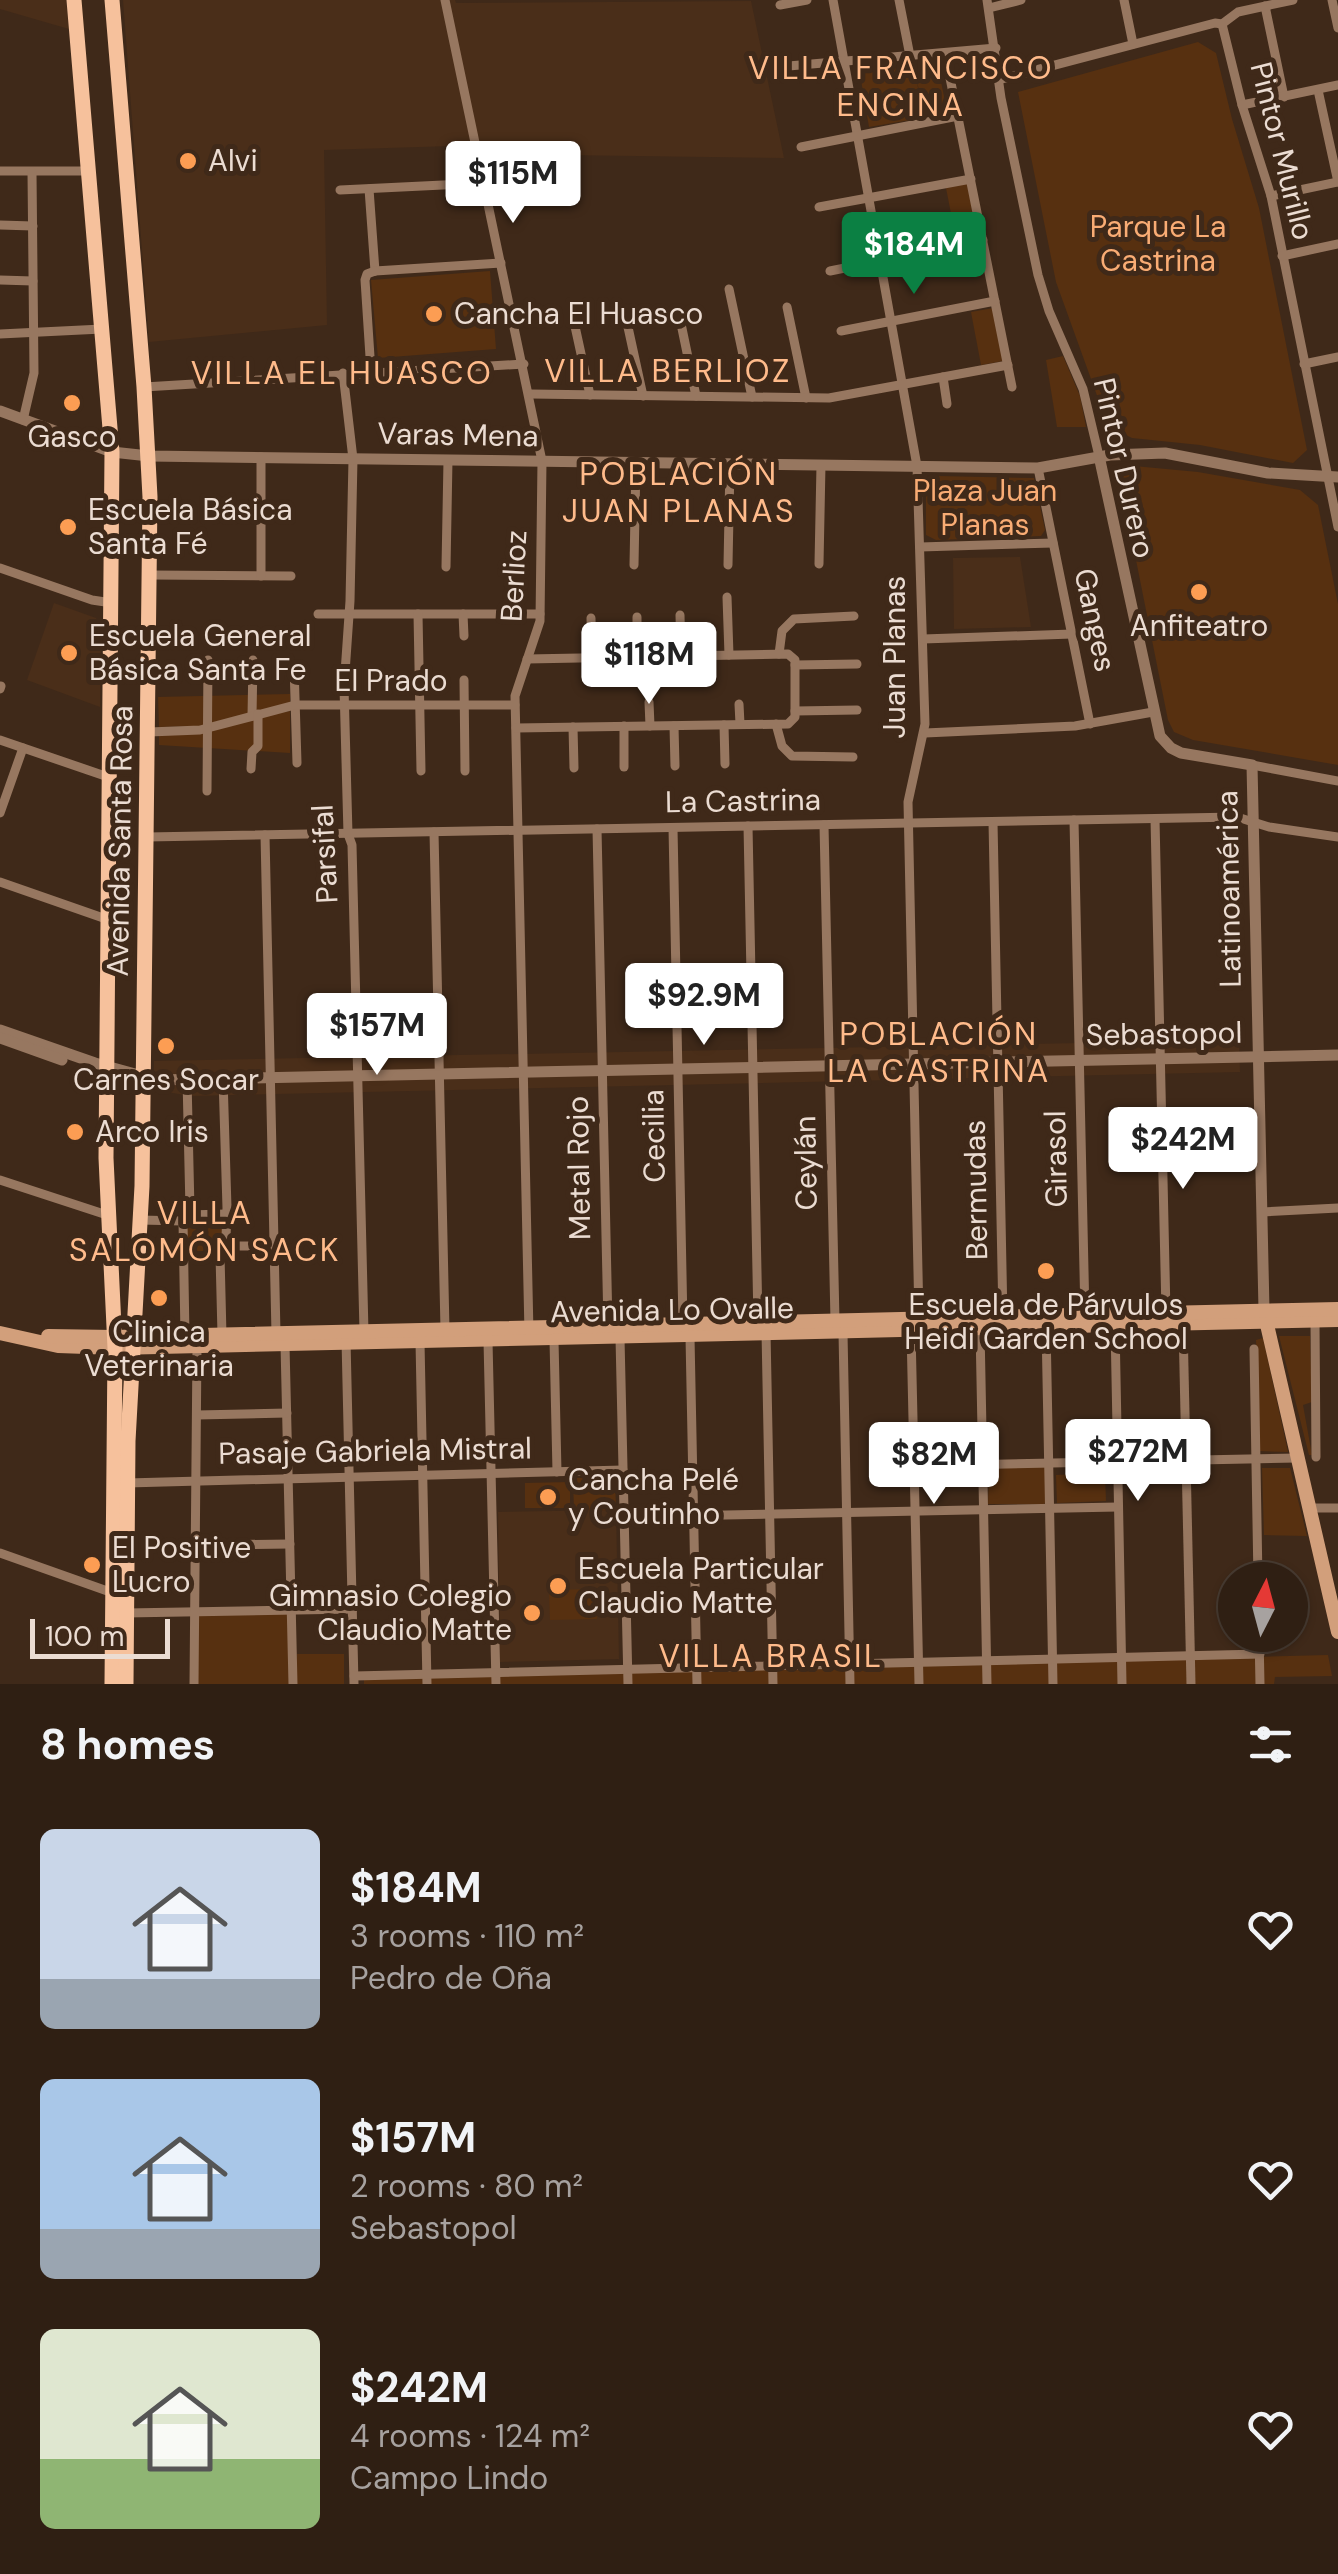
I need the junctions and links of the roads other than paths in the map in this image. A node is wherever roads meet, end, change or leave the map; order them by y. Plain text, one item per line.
1 (74, 0) edge
2 (112, 0) edge
3 (445, 0) edge
4 (807, 0) edge
5 (833, 0) edge
6 (900, 0) edge
7 (1021, 0) edge
8 (1124, 0) edge
9 (1293, 0) edge
10 (1332, 0) edge
11 (988, 4) edge
12 (780, 5) dead end
13 (1265, 6) junction
14 (1222, 24) junction
15 (1338, 28) edge
16 (1134, 44) junction
17 (996, 48) junction
18 (945, 52) junction
19 (910, 56) junction
20 (844, 61) junction
21 (778, 66) dead end
22 (998, 80) junction
23 (1338, 86) edge
24 (1318, 90) junction
25 (1284, 97) junction
26 (1242, 105) junction
27 (958, 116) junction
28 (858, 136) junction
29 (802, 147) dead end
30 (88, 170) junction
31 (0, 171) edge
32 (32, 172) junction
33 (970, 179) junction
34 (1338, 182) edge
35 (484, 183) junction
36 (369, 189) junction
37 (340, 190) dead end
38 (1271, 196) junction
39 (870, 198) junction
40 (819, 208) dead end
41 (0, 225) edge
42 (33, 226) junction
43 (983, 240) junction
44 (1338, 244) edge
45 (1282, 256) junction
46 (881, 260) junction
47 (501, 263) junction
48 (375, 271) junction
49 (830, 271) dead end
50 (0, 280) edge
51 (33, 281) junction
52 (728, 289) dead end
53 (995, 300) junction
54 (787, 307) dead end
55 (571, 308) dead end
56 (679, 314) dead end
57 (626, 318) dead end
58 (892, 321) junction
59 (102, 329) junction
60 (841, 331) dead end
61 (0, 334) edge
62 (34, 335) junction
63 (1338, 357) edge
64 (524, 364) junction
65 (1304, 364) junction
66 (1008, 366) junction
67 (372, 372) junction
68 (342, 373) junction
69 (942, 378) junction
70 (904, 382) junction
71 (144, 387) junction
72 (1012, 387) dead end
73 (531, 394) junction
74 (590, 395) junction
75 (643, 396) junction
76 (696, 396) junction
77 (752, 397) junction
78 (806, 398) junction
79 (947, 404) dead end
80 (0, 411) edge
81 (23, 420) junction
82 (112, 452) junction
83 (149, 456) junction
84 (1099, 456) junction
85 (262, 458) junction
86 (352, 458) junction
87 (448, 460) junction
88 (542, 461) junction
89 (636, 462) junction
90 (730, 464) junction
91 (821, 465) junction
92 (917, 466) junction
93 (1038, 468) junction
94 (1333, 478) edge
95 (1338, 527) edge
96 (1053, 543) junction
97 (920, 547) junction
98 (819, 564) dead end
99 (634, 565) dead end
100 (728, 565) dead end
101 (446, 566) dead end
102 (0, 568) edge
103 (150, 575) junction
104 (261, 576) junction
105 (291, 576) dead end
106 (727, 597) dead end
107 (112, 603) junction
108 (318, 614) dead end
109 (349, 614) junction
110 (418, 614) junction
111 (464, 614) junction
112 (540, 614) junction
113 (680, 615) dead end
114 (854, 616) dead end
115 (636, 617) dead end
116 (592, 618) dead end
117 (1072, 634) junction
118 (464, 636) dead end
119 (923, 639) junction
120 (779, 654) junction
121 (729, 655) junction
122 (687, 656) junction
123 (598, 657) junction
124 (637, 657) junction
125 (527, 659) junction
126 (208, 660) dead end
127 (253, 660) dead end
128 (794, 660) junction
129 (857, 664) dead end
130 (294, 666) dead end
131 (694, 679) dead end
132 (464, 680) dead end
133 (604, 681) dead end
134 (649, 702) dead end
135 (739, 704) dead end
136 (515, 705) junction
137 (294, 706) junction
138 (465, 706) junction
139 (344, 707) junction
140 (420, 707) junction
141 (857, 710) dead end
142 (1153, 712) junction
143 (255, 715) junction
144 (794, 716) junction
145 (724, 724) junction
146 (740, 724) junction
147 (776, 724) junction
148 (1090, 724) junction
149 (624, 726) junction
150 (650, 726) junction
151 (674, 726) junction
152 (573, 727) junction
153 (207, 728) junction
154 (516, 728) junction
155 (149, 732) junction
156 (925, 733) junction
157 (0, 740) edge
158 (23, 748) junction
159 (853, 757) dead end
160 (296, 762) dead end
161 (725, 764) dead end
162 (676, 766) dead end
163 (1252, 766) junction
164 (624, 767) dead end
165 (574, 768) dead end
166 (251, 770) dead end
167 (421, 770) dead end
168 (466, 770) dead end
169 (110, 778) junction
170 (1338, 780) edge
171 (207, 791) dead end
172 (0, 813) edge
173 (1156, 819) junction
174 (1074, 820) junction
175 (993, 822) junction
176 (1253, 822) junction
177 (908, 824) junction
178 (824, 825) junction
179 (748, 826) junction
180 (672, 828) junction
181 (596, 829) junction
182 (518, 830) junction
183 (434, 832) junction
184 (348, 834) junction
185 (265, 835) junction
186 (147, 837) junction
187 (1338, 837) edge
188 (0, 882) edge
189 (109, 920) junction
190 (0, 1030) edge
191 (0, 1038) edge
192 (1338, 1055) edge
193 (1258, 1057) junction
194 (1160, 1059) junction
195 (1080, 1060) junction
196 (998, 1062) junction
197 (914, 1064) junction
198 (829, 1066) junction
199 (753, 1067) junction
200 (678, 1069) junction
201 (106, 1070) junction
202 (602, 1070) junction
203 (524, 1072) junction
204 (439, 1074) junction
205 (358, 1076) junction
206 (271, 1077) junction
207 (223, 1078) junction
208 (146, 1079) junction
209 (188, 1079) junction
210 (0, 1180) edge
211 (1338, 1208) edge
212 (1262, 1212) junction
213 (226, 1214) junction
214 (107, 1216) junction
215 (185, 1218) junction
216 (140, 1220) junction
217 (223, 1246) junction
218 (274, 1246) junction
219 (1338, 1309) edge
220 (1166, 1313) junction
221 (1085, 1316) junction
222 (1265, 1317) junction
223 (1004, 1318) junction
224 (1338, 1320) edge
225 (1315, 1322) junction
226 (1183, 1324) junction
227 (915, 1325) junction
228 (608, 1326) junction
229 (1115, 1326) junction
230 (764, 1327) junction
231 (839, 1327) junction
232 (1046, 1327) junction
233 (980, 1329) junction
234 (445, 1330) junction
235 (686, 1330) junction
236 (364, 1332) junction
237 (4, 1334) edge
238 (529, 1334) junction
239 (222, 1335) junction
240 (184, 1336) junction
241 (346, 1338) junction
242 (620, 1338) junction
243 (281, 1339) junction
244 (554, 1340) junction
245 (488, 1341) junction
246 (133, 1342) junction
247 (420, 1342) junction
248 (115, 1343) junction
249 (198, 1346) junction
250 (1254, 1350) dead end
251 (287, 1413) junction
252 (197, 1414) junction
253 (1316, 1457) dead end
254 (1256, 1458) junction
255 (1298, 1458) junction
256 (1186, 1460) junction
257 (1118, 1462) junction
258 (1048, 1463) junction
259 (983, 1465) junction
260 (914, 1466) junction
261 (623, 1470) junction
262 (557, 1472) junction
263 (491, 1473) junction
264 (422, 1475) junction
265 (349, 1477) junction
266 (288, 1478) junction
267 (196, 1481) junction
268 (127, 1482) junction
269 (1118, 1507) junction
270 (1050, 1508) junction
271 (1309, 1508) junction
272 (1338, 1508) edge
273 (915, 1510) junction
274 (984, 1510) junction
275 (846, 1512) junction
276 (693, 1515) junction
277 (770, 1515) junction
278 (624, 1516) junction
279 (290, 1544) junction
280 (196, 1545) junction
281 (0, 1553) edge
282 (1258, 1562) edge
283 (113, 1593) junction
284 (352, 1609) junction
285 (291, 1610) junction
286 (195, 1612) junction
287 (126, 1613) junction
288 (1338, 1632) edge
289 (1260, 1654) joint
290 (1191, 1656) junction
291 (1122, 1658) junction
292 (1053, 1660) junction
293 (987, 1661) junction
294 (919, 1663) junction
295 (849, 1665) junction
296 (773, 1667) junction
297 (696, 1669) junction
298 (628, 1670) junction
299 (427, 1679) edge
300 (496, 1679) edge
301 (354, 1680) edge
302 (112, 1684) edge
303 (126, 1684) edge
304 (194, 1684) edge
305 (293, 1684) edge
306 (628, 1684) edge
307 (697, 1684) edge
308 (774, 1684) edge
309 (850, 1684) edge
310 (919, 1684) edge
311 (988, 1684) edge
312 (1053, 1684) edge
313 (1122, 1684) edge
314 (1191, 1684) edge
315 (1260, 1684) edge

1 - 30 main road, Avenida Santa Rosa
2 - 71 main road, Avenida Santa Rosa
3 - 35 street, Berlioz
4 - 12 street
5 - 20 street, Juan Planas
6 - 19 street
7 - 11 street
8 - 16 street
9 - 13 street
10 - 15 street
11 - 17 street, Pintor Durero
13 - 14 street
13 - 25 street, Pintor Murillo
14 - 16 street
14 - 26 street, Pintor Murillo
16 - 22 street
17 - 18 street
17 - 22 street, Pintor Durero
18 - 19 street
18 - 27 street
19 - 20 street
20 - 21 street
20 - 28 street, Juan Planas
22 - 84 street, Pintor Durero
23 - 24 street
24 - 25 street
24 - 34 street
25 - 26 street
26 - 38 street, Pintor Murillo
27 - 28 street
27 - 33 street
28 - 29 street
28 - 39 street, Juan Planas
30 - 32 street
30 - 59 main road, Avenida Santa Rosa
31 - 32 street
32 - 42 street
33 - 39 street
33 - 43 street
34 - 38 street
35 - 36 street
35 - 47 street, Berlioz
36 - 37 street
36 - 48 street
38 - 45 street, Pintor Murillo
39 - 40 street
39 - 46 street, Juan Planas
41 - 42 street
42 - 51 street
43 - 46 street
43 - 53 street
44 - 45 street
45 - 65 street, Pintor Murillo
46 - 49 street
46 - 58 street, Juan Planas
47 - 48 street
47 - 64 street, Berlioz
48 - 67 street
50 - 51 street
51 - 62 street
52 - 77 street
53 - 58 street
53 - 66 street
54 - 78 street
55 - 74 street
56 - 76 street
57 - 75 street
58 - 60 street
58 - 70 street, Juan Planas
59 - 62 street
59 - 82 main road, Avenida Santa Rosa
61 - 62 street
62 - 81 street
63 - 65 street
64 - 67 street
64 - 73 street, Berlioz
65 - 94 street, Pintor Murillo
66 - 69 street
66 - 72 street
67 - 68 street
68 - 71 street
68 - 86 street, Parsifal
69 - 70 street
69 - 79 street
70 - 78 street
70 - 92 street, Juan Planas
71 - 83 main road, Avenida Santa Rosa
73 - 74 street
73 - 88 street, Berlioz
74 - 75 street
75 - 76 street
76 - 77 street
77 - 78 street
80 - 81 street, Varas Mena
81 - 82 street, Varas Mena
82 - 83 street, Varas Mena
82 - 107 main road, Avenida Santa Rosa
83 - 85 street, Varas Mena
83 - 103 main road, Avenida Santa Rosa
84 - 93 street, Varas Mena
84 - 94 street, Varas Mena
84 - 142 street, Pintor Durero
85 - 86 street, Varas Mena
85 - 104 street
86 - 87 street, Varas Mena
86 - 109 street, Parsifal
87 - 88 street, Varas Mena
87 - 101 street
88 - 89 street, Varas Mena
88 - 112 street, Berlioz
89 - 90 street, Varas Mena
89 - 99 street
90 - 91 street, Varas Mena
90 - 100 street
91 - 92 street, Varas Mena
91 - 98 street
92 - 93 street, Varas Mena
92 - 97 street, Juan Planas
93 - 96 street, Ganges
94 - 95 street, Pintor Murillo
96 - 97 street
96 - 117 street, Ganges
97 - 119 street, Juan Planas
102 - 107 street
103 - 104 street
103 - 155 main road, Avenida Santa Rosa
104 - 105 street
106 - 121 street
107 - 169 main road, Avenida Santa Rosa
108 - 109 street
109 - 110 street
109 - 139 street, Parsifal
110 - 111 street
110 - 140 street
111 - 112 street
111 - 118 street
112 - 125 street, Berlioz
113 - 122 street
114 - 120 street
115 - 124 street
116 - 123 street
117 - 119 street
117 - 148 street, Ganges
119 - 156 street, Juan Planas
120 - 121 street
120 - 128 street
121 - 122 street
122 - 124 street
122 - 131 street
123 - 124 street
123 - 125 street
123 - 133 street
125 - 136 street, Berlioz
126 - 153 street
127 - 143 street
128 - 129 street
128 - 144 street
130 - 137 street
132 - 138 street
134 - 150 street
135 - 146 street
136 - 138 street, El Prado
136 - 154 street, Berlioz
137 - 139 street, El Prado
137 - 143 street, El Prado
137 - 160 street
138 - 140 street, El Prado
138 - 168 street
139 - 140 street, El Prado
139 - 184 street, Parsifal
140 - 167 street
141 - 144 street
142 - 148 street
142 - 163 street, Pintor Durero
143 - 153 street, El Prado
143 - 166 street
144 - 147 street
145 - 146 street
145 - 151 street
145 - 161 street
146 - 147 street
147 - 159 street
148 - 156 street
149 - 150 street
149 - 152 street
149 - 164 street
150 - 151 street
151 - 162 street
152 - 154 street
152 - 165 street
153 - 155 street, El Prado
153 - 171 street
154 - 182 street, Berlioz
155 - 186 main road, Avenida Santa Rosa
156 - 177 street, Juan Planas
157 - 158 street
158 - 169 street
158 - 172 street
163 - 170 street
163 - 176 street, Latinoamérica
169 - 189 main road, Avenida Santa Rosa
173 - 174 street, La Castrina
173 - 176 street, La Castrina
173 - 194 street
174 - 175 street, La Castrina
174 - 195 street, Girasol
175 - 177 street, La Castrina
175 - 196 street, Bermudas
176 - 187 street, La Castrina
176 - 193 street, Latinoamérica
177 - 178 street, La Castrina
177 - 197 street, Juan Planas
178 - 179 street, La Castrina
178 - 198 street, Ceylán
179 - 180 street, La Castrina
179 - 199 street
180 - 181 street, La Castrina
180 - 200 street, Cecilia
181 - 182 street, La Castrina
181 - 202 street, Metal Rojo
182 - 183 street, La Castrina
182 - 203 street, Berlioz
183 - 184 street, La Castrina
183 - 204 street
184 - 185 street, La Castrina
184 - 205 street, Parsifal
185 - 186 street, La Castrina
185 - 206 street
186 - 208 main road, Avenida Santa Rosa
188 - 189 street
189 - 201 main road, Avenida Santa Rosa
190 - 201 street, Sebastopol
191 - 201 street, Sebastopol
192 - 193 street, Sebastopol
193 - 194 street, Sebastopol
193 - 212 street, Latinoamérica
194 - 195 street, Sebastopol
194 - 220 street
195 - 196 street, Sebastopol
195 - 221 street, Girasol
196 - 197 street, Sebastopol
196 - 223 street, Bermudas
197 - 198 street, Sebastopol
197 - 227 street, Juan Planas
198 - 199 street, Sebastopol
198 - 231 street, Ceylán
199 - 200 street, Sebastopol
199 - 230 street
200 - 202 street, Sebastopol
200 - 235 street, Cecilia
201 - 208 street, Sebastopol
201 - 214 main road, Avenida Santa Rosa
202 - 203 street, Sebastopol
202 - 228 street, Metal Rojo
203 - 204 street, Sebastopol
203 - 238 street, Berlioz
204 - 205 street, Sebastopol
204 - 234 street
205 - 206 street, Sebastopol
205 - 236 street, Parsifal
206 - 207 street, Sebastopol
206 - 218 street
207 - 209 street, Sebastopol
207 - 213 street
208 - 209 street, Sebastopol
208 - 216 main road, Avenida Santa Rosa
209 - 215 street
210 - 214 street
211 - 212 street
212 - 222 street, Latinoamérica
213 - 215 street
213 - 217 street
214 - 248 main road, Avenida Santa Rosa
215 - 216 street
215 - 240 street
216 - 246 main road, Avenida Santa Rosa
217 - 218 street
217 - 239 street
218 - 243 street
219 - 222 main road, Avenida Lo Ovalle
220 - 221 main road, Avenida Lo Ovalle
220 - 222 main road, Avenida Lo Ovalle
221 - 223 main road, Avenida Lo Ovalle
222 - 225 main road, Avenida Lo Ovalle
222 - 226 main road, Avenida Lo Ovalle
222 - 255 main road
223 - 227 main road, Avenida Lo Ovalle
224 - 225 main road, Avenida Lo Ovalle
225 - 253 street
226 - 229 main road, Avenida Lo Ovalle
226 - 256 street
227 - 231 main road, Avenida Lo Ovalle
227 - 233 main road, Avenida Lo Ovalle
227 - 260 street, Juan Planas
228 - 235 main road, Avenida Lo Ovalle
228 - 238 main road, Avenida Lo Ovalle
229 - 232 main road, Avenida Lo Ovalle
229 - 257 street
230 - 231 main road, Avenida Lo Ovalle
230 - 235 main road, Avenida Lo Ovalle
230 - 277 street
231 - 275 street, Ceylán
232 - 233 main road, Avenida Lo Ovalle
232 - 258 street
233 - 259 street
234 - 236 main road, Avenida Lo Ovalle
234 - 238 main road, Avenida Lo Ovalle
235 - 242 main road, Avenida Lo Ovalle
235 - 276 street, Cecilia
236 - 241 main road, Avenida Lo Ovalle
237 - 248 main road, Avenida Lo Ovalle
238 - 244 main road, Avenida Lo Ovalle
238 - 245 main road, Avenida Lo Ovalle
239 - 240 main road, Avenida Lo Ovalle
239 - 243 main road, Avenida Lo Ovalle
240 - 246 main road, Avenida Lo Ovalle
241 - 243 main road, Avenida Lo Ovalle
241 - 247 main road, Avenida Lo Ovalle
241 - 265 street
242 - 244 main road, Avenida Lo Ovalle
242 - 261 street
243 - 249 main road, Avenida Lo Ovalle
243 - 251 street
244 - 262 street
245 - 247 main road, Avenida Lo Ovalle
245 - 263 street
246 - 248 main road, Avenida Lo Ovalle
246 - 249 main road, Avenida Lo Ovalle
246 - 268 main road, Avenida Santa Rosa
247 - 264 street
248 - 283 main road, Avenida Santa Rosa
249 - 252 street
250 - 254 street
251 - 252 street
251 - 266 street
252 - 267 street
254 - 255 street
254 - 256 street
254 - 282 street
255 - 271 main road
256 - 257 street
256 - 290 street
257 - 258 street
257 - 269 street
258 - 259 street
258 - 270 street
259 - 260 street
259 - 274 street
260 - 273 street, Juan Planas
261 - 262 street, Pasaje Gabriela Mistral
261 - 278 street
262 - 263 street, Pasaje Gabriela Mistral
263 - 264 street, Pasaje Gabriela Mistral
263 - 300 street
264 - 265 street, Pasaje Gabriela Mistral
264 - 299 street
265 - 266 street, Pasaje Gabriela Mistral
265 - 284 street
266 - 267 street, Pasaje Gabriela Mistral
266 - 279 street
267 - 268 street, Pasaje Gabriela Mistral
267 - 280 street
268 - 287 main road, Avenida Santa Rosa
269 - 270 street
269 - 291 street
270 - 274 street
270 - 292 street
271 - 272 street
271 - 288 main road
273 - 274 street
273 - 275 street
273 - 294 street, Juan Planas
274 - 293 street
275 - 277 street
275 - 295 street, Ceylán
276 - 277 street
276 - 278 street
276 - 297 street, Cecilia
277 - 296 street
278 - 298 street
279 - 280 street
279 - 285 street
280 - 286 street
281 - 283 street
283 - 302 main road, Avenida Santa Rosa
284 - 285 street
284 - 301 street
285 - 286 street
285 - 305 street
286 - 287 street
286 - 304 street
287 - 303 main road, Avenida Santa Rosa
289 - 290 street
289 - 315 street
290 - 291 street
290 - 314 street
291 - 292 street
291 - 313 street
292 - 293 street
292 - 312 street
293 - 294 street
293 - 311 street
294 - 295 street
294 - 310 street, Juan Planas
295 - 296 street
295 - 309 street, Ceylán
296 - 297 street
296 - 308 street
297 - 298 street
297 - 307 street, Cecilia
298 - 300 street
298 - 306 street
299 - 300 street
299 - 301 street

